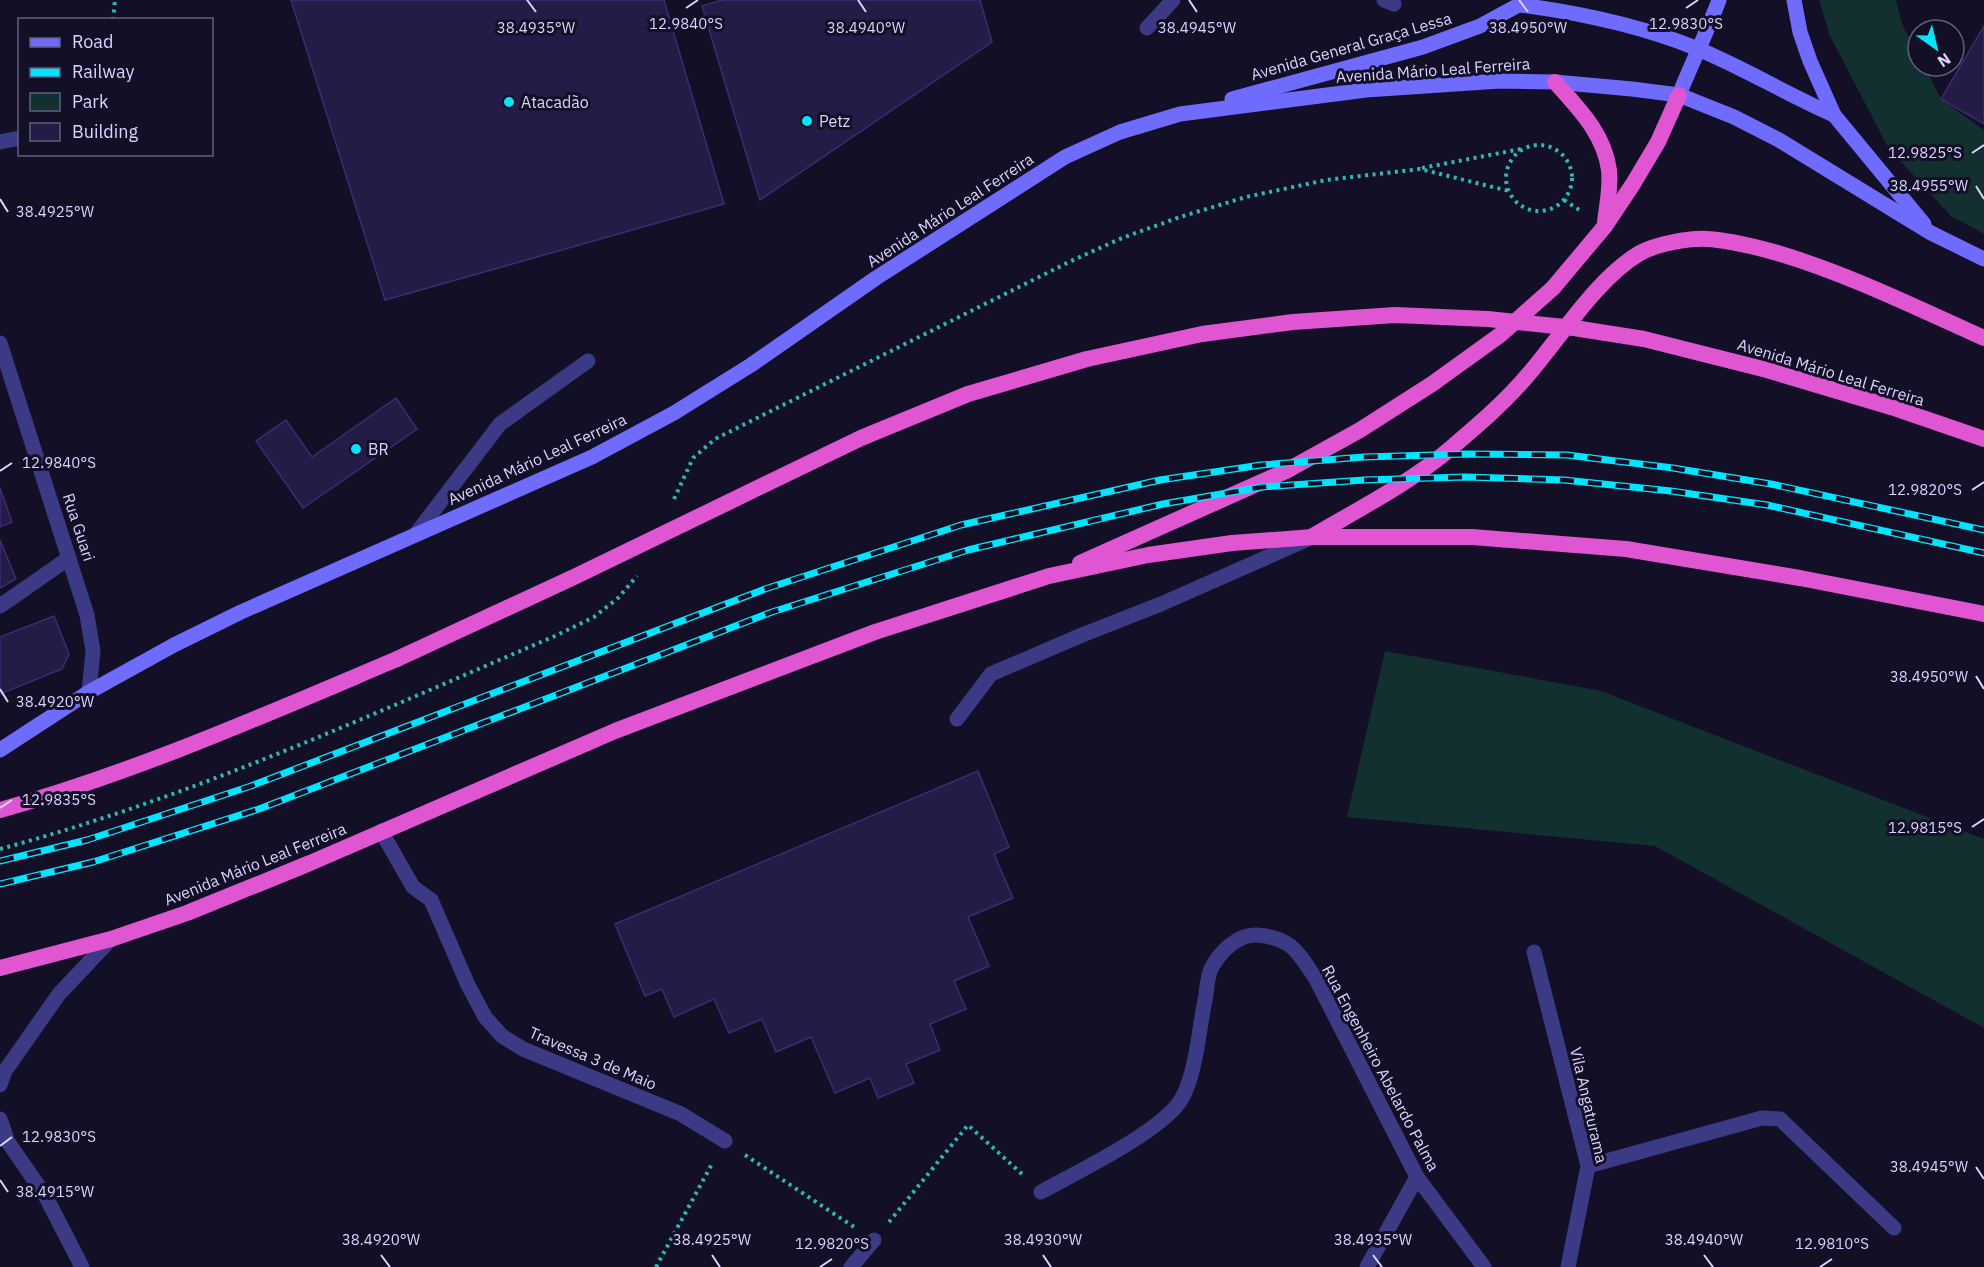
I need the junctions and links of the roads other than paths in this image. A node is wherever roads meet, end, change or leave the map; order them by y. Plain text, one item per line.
1 (1173, 0) edge
2 (1719, 0) edge
3 (1794, 0) edge
4 (1524, 2) edge
5 (1147, 28) dead end
6 (1698, 49) junction
7 (1555, 82) junction
8 (1679, 95) junction
9 (1180, 114) junction
10 (1834, 116) junction
11 (18, 138) edge
12 (0, 142) edge
13 (1605, 226) junction
14 (1931, 233) junction
15 (1984, 259) edge
16 (1984, 338) edge
17 (0, 343) edge
18 (588, 361) dead end
19 (1984, 440) edge
20 (415, 535) junction
21 (1312, 537) junction
22 (69, 558) junction
23 (1049, 576) junction
24 (0, 606) edge
25 (1984, 614) edge
26 (89, 692) junction
27 (957, 719) dead end
28 (0, 750) edge
29 (0, 810) edge
30 (381, 831) junction
31 (111, 939) junction
32 (1534, 952) dead end
33 (0, 968) edge
34 (2, 1076) edge
35 (0, 1119) edge
36 (725, 1141) road end
37 (4, 1144) edge
38 (1588, 1166) junction
39 (1417, 1177) junction
40 (1041, 1192) road end
41 (1894, 1228) dead end
42 (874, 1240) road end
43 (82, 1267) edge
44 (851, 1267) edge
45 (1367, 1267) edge
46 (1484, 1267) edge
47 (1568, 1267) edge

1 - 5 street
2 - 6 main road
3 - 10 main road
4 - 6 main road
4 - 9 main road, Avenida General Graça Lessa
6 - 8 main road
6 - 10 main road
7 - 8 main road, Avenida Mário Leal Ferreira
7 - 9 main road, Avenida Mário Leal Ferreira
7 - 13 highway
8 - 13 highway
8 - 14 main road, Avenida Mário Leal Ferreira
9 - 20 main road, Avenida Mário Leal Ferreira
10 - 14 main road
11 - 12 street
13 - 23 highway
14 - 15 main road, Avenida Mário Leal Ferreira
16 - 21 highway
17 - 22 street, Rua Guari
18 - 20 street
19 - 29 highway, Avenida Mário Leal Ferreira, bridge
20 - 26 main road, Avenida Mário Leal Ferreira
21 - 23 highway, Avenida Mário Leal Ferreira
21 - 25 highway, Avenida Mário Leal Ferreira
21 - 27 street
22 - 24 street
22 - 26 street, Rua Guari
23 - 30 highway, Avenida Mário Leal Ferreira
26 - 28 main road, Avenida Mário Leal Ferreira
30 - 31 highway, Avenida Mário Leal Ferreira
30 - 36 street, Travessa 3 de Maio
31 - 33 highway, Avenida Mário Leal Ferreira
31 - 34 street
32 - 38 street, Vila Angaturama
35 - 37 street
37 - 43 street
38 - 41 street
38 - 47 street, Vila Angaturama
39 - 40 street, Rua Engenheiro Abelardo Palma
39 - 45 street
39 - 46 street, Rua Engenheiro Abelardo Palma
42 - 44 street

